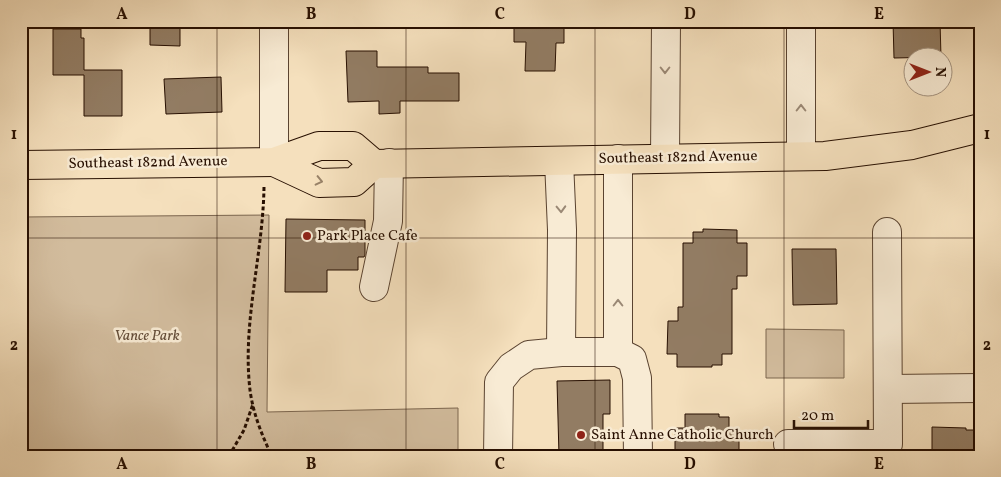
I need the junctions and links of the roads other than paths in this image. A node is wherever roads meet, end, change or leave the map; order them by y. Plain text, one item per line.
1 (274, 21) edge
2 (666, 21) edge
3 (801, 21) edge
4 (980, 128) edge
5 (801, 156) junction
6 (665, 158) junction
7 (618, 159) junction
8 (560, 161) junction
9 (269, 162) junction
10 (382, 163) junction
11 (21, 165) edge
12 (887, 232) dead end
13 (374, 287) dead end
14 (561, 352) junction
15 (618, 352) junction
16 (980, 388) edge
17 (889, 389) junction
18 (788, 444) dead end
19 (498, 456) edge
20 (638, 456) edge

1 - 9 street
2 -> 6 street
5 -> 3 street
4 - 5 main road, Southeast 182nd Avenue
5 - 6 main road, Southeast 182nd Avenue
6 - 7 main road, Southeast 182nd Avenue
7 - 8 main road, Southeast 182nd Avenue
15 -> 7 street
8 - 10 main road, Southeast 182nd Avenue
8 -> 14 street
9 - 10 main road, Southeast 182nd Avenue
9 -> 10 main road, Southeast 182nd Avenue
9 - 11 main road, Southeast 182nd Avenue
10 - 13 street
12 - 17 street
14 - 15 street
14 - 19 street
15 - 20 street
16 - 17 street
17 - 18 street

